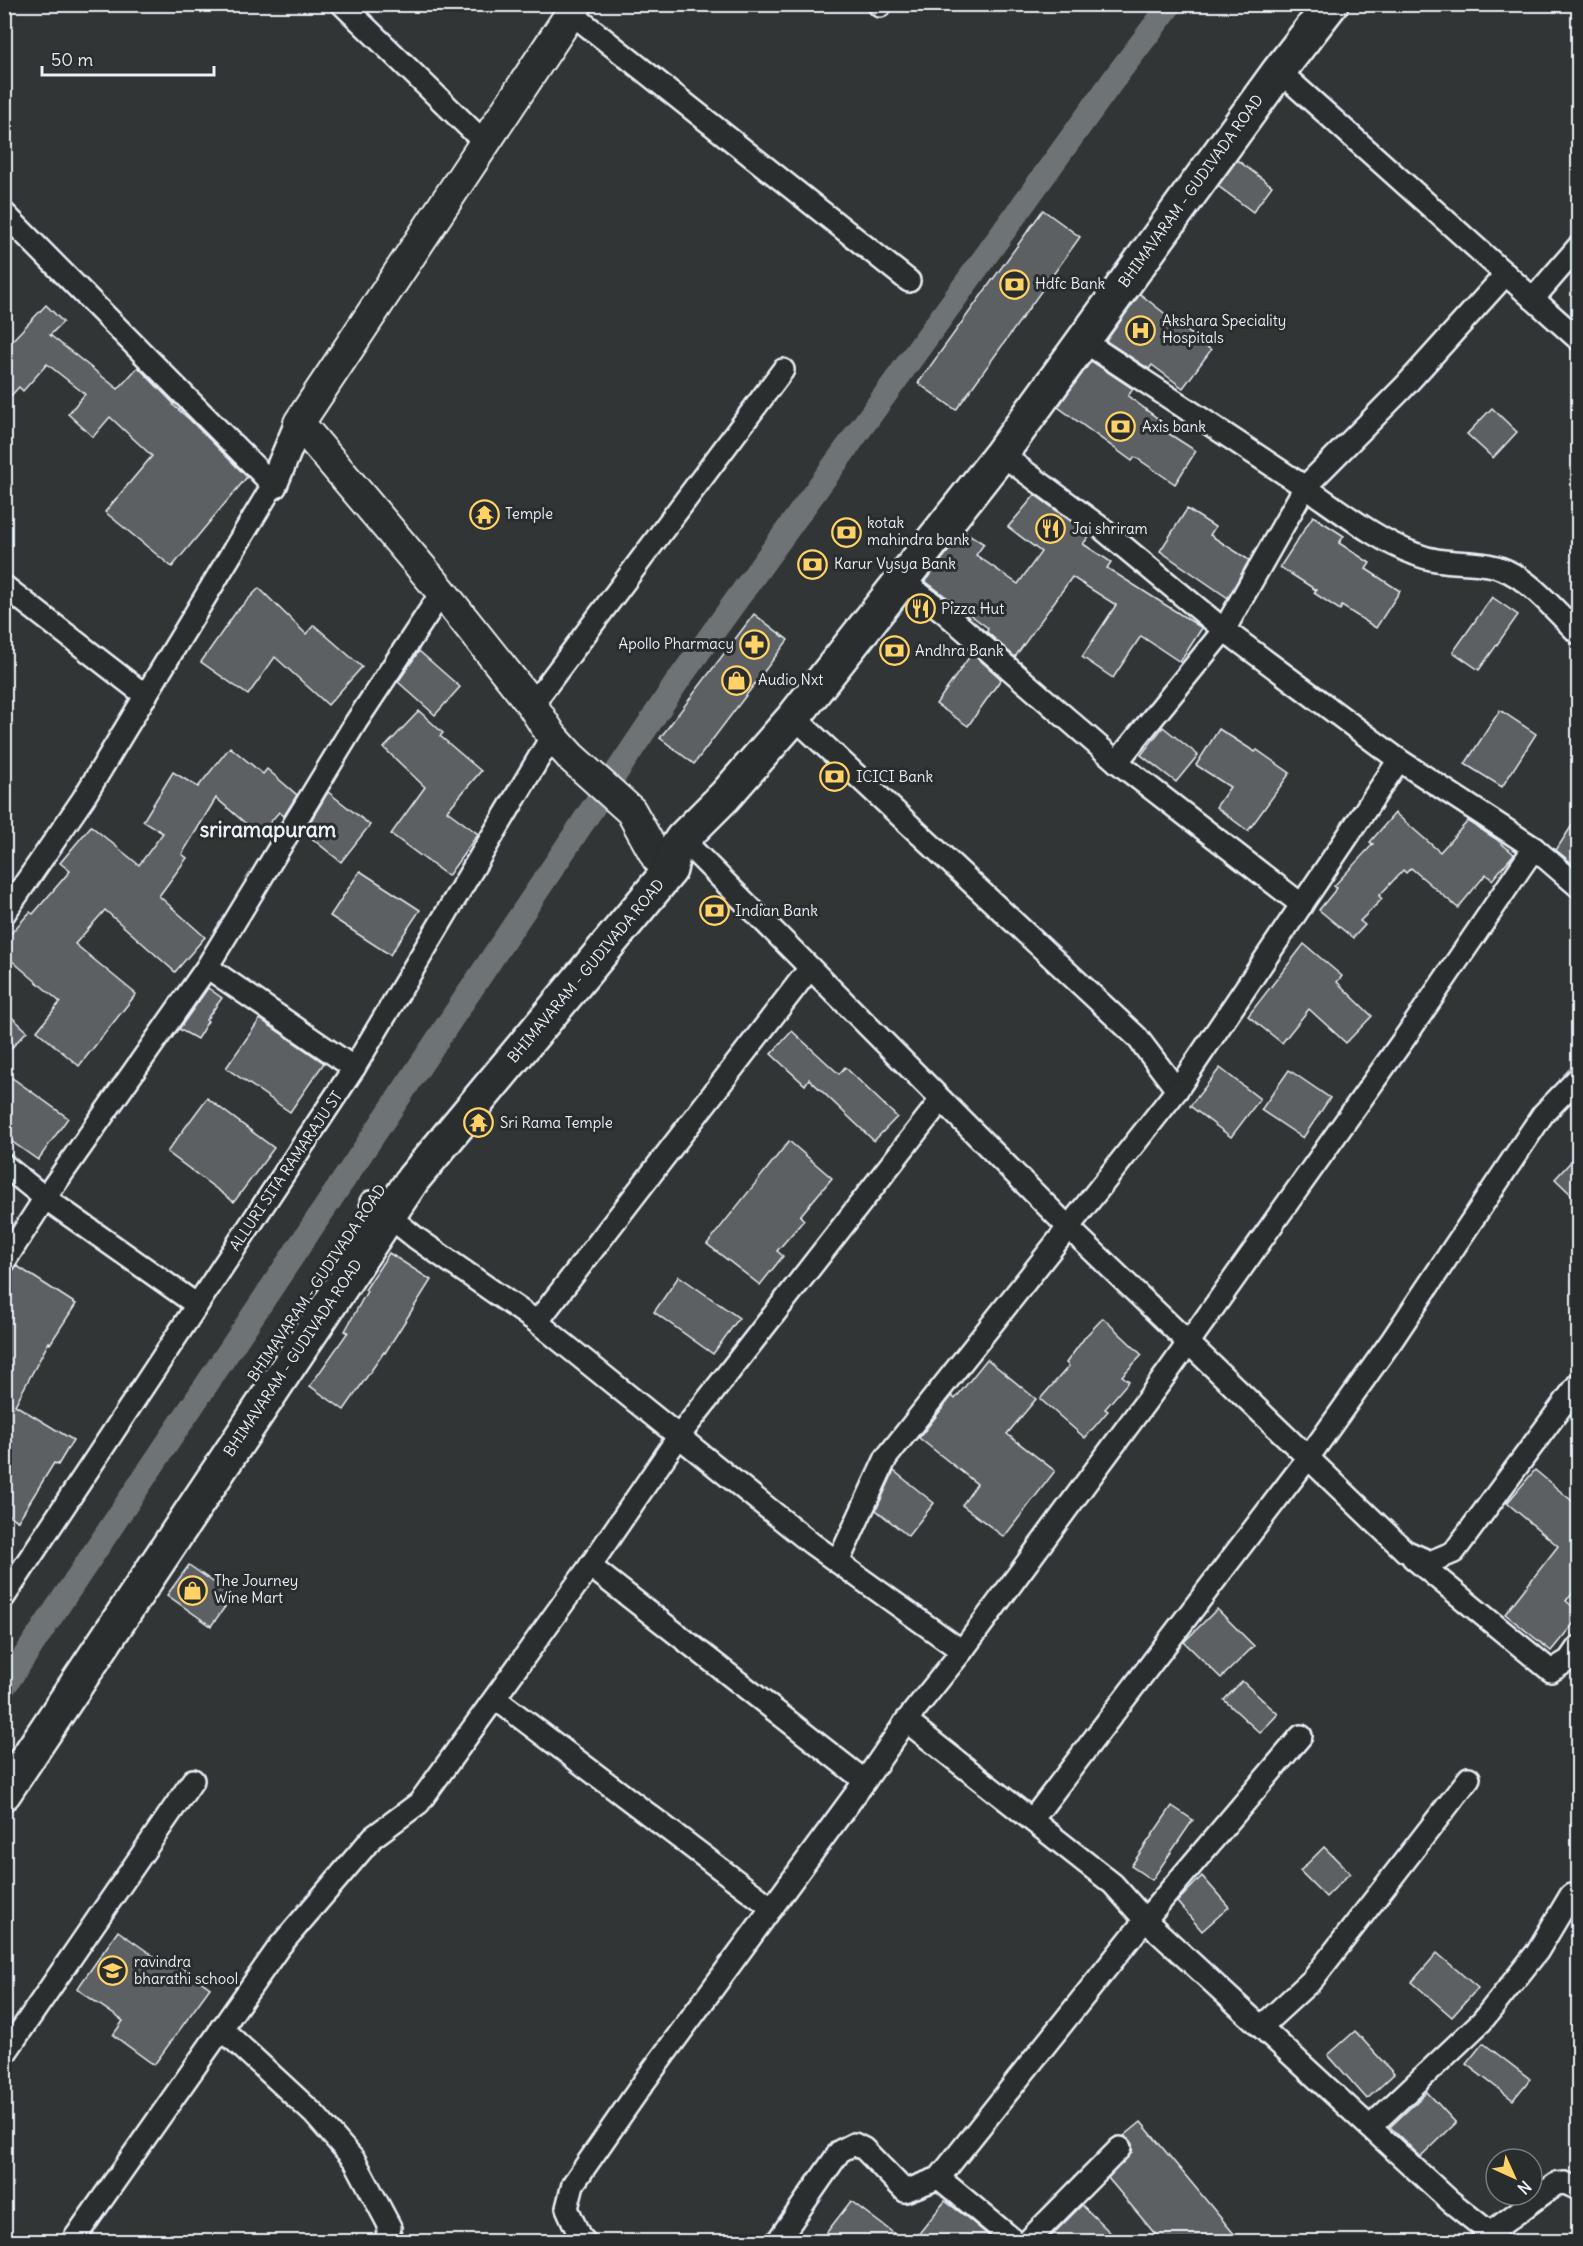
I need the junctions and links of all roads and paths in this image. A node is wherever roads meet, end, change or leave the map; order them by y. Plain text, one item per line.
1 (342, 4) edge
2 (1331, 4) edge
3 (574, 9) edge
4 (1279, 71) junction
5 (485, 143) junction
6 (4, 213) edge
7 (1578, 246) edge
8 (1506, 274) junction
9 (909, 280) dead end
10 (1533, 299) junction
11 (1578, 339) edge
12 (1082, 340) junction
13 (783, 370) dead end
14 (311, 405) junction
15 (1000, 454) junction
16 (273, 485) junction
17 (1305, 488) junction
18 (902, 580) junction
19 (4, 586) edge
20 (442, 592) junction
21 (1224, 630) junction
22 (1578, 633) edge
23 (146, 696) junction
24 (532, 705) junction
25 (794, 717) junction
26 (561, 746) junction
27 (1399, 760) junction
28 (1117, 762) junction
29 (1534, 848) junction
30 (670, 854) junction
31 (1578, 886) edge
32 (1302, 905) junction
33 (4, 914) edge
34 (207, 967) junction
35 (810, 968) junction
36 (354, 1068) junction
37 (1578, 1078) edge
38 (1177, 1090) junction
39 (941, 1100) junction
40 (4, 1165) edge
41 (45, 1198) junction
42 (379, 1209) junction
43 (1069, 1228) junction
44 (4, 1262) edge
45 (197, 1305) junction
46 (537, 1322) junction
47 (1188, 1343) junction
48 (1578, 1384) edge
49 (679, 1436) junction
50 (1308, 1458) junction
51 (1405, 1551) junction
52 (838, 1562) junction
53 (12, 1566) edge
54 (590, 1566) junction
55 (4, 1597) edge
56 (1578, 1647) edge
57 (962, 1651) junction
58 (496, 1699) junction
59 (906, 1721) junction
60 (1301, 1736) dead end
61 (18, 1746) edge
62 (1469, 1778) dead end
63 (193, 1780) dead end
64 (865, 1781) junction
65 (4, 1793) edge
66 (1032, 1820) junction
67 (1571, 1894) dead end
68 (772, 1908) junction
69 (1145, 1920) junction
70 (1261, 2027) junction
71 (221, 2028) junction
72 (4, 2055) edge
73 (1370, 2127) junction
74 (1120, 2148) dead end
75 (939, 2178) junction
76 (1578, 2189) edge
77 (1486, 2237) edge
78 (72, 2241) edge
79 (385, 2241) edge
80 (585, 2241) edge
81 (777, 2241) edge
82 (1016, 2241) edge
83 (1027, 2241) edge

1 - 5 street
2 - 4 main road, BHIMAVARAM - GUDIVADA ROAD
3 - 5 main road
3 - 9 street
4 - 8 street
4 - 12 main road, BHIMAVARAM - GUDIVADA ROAD
5 - 14 main road
6 - 16 street
7 - 10 street
8 - 10 street
8 - 17 street
10 - 11 street
12 - 15 main road, BHIMAVARAM - GUDIVADA ROAD
12 - 17 street
13 - 24 street
14 - 16 street
14 - 20 main road
15 - 18 main road, BHIMAVARAM - GUDIVADA ROAD
15 - 21 street
16 - 23 street
17 - 21 street
17 - 22 street
18 - 25 main road, BHIMAVARAM - GUDIVADA ROAD
18 - 28 street
19 - 23 street
20 - 24 main road
20 - 34 street
21 - 27 street
21 - 28 street
23 - 33 street
24 - 26 main road
25 - 30 main road, BHIMAVARAM - GUDIVADA ROAD
25 - 38 street
26 - 30 main road
26 - 36 street, ALLURI SITA RAMARAJU ST
27 - 29 street
27 - 32 street
28 - 32 street
29 - 31 street
29 - 47 street
30 - 35 street
30 - 42 main road, BHIMAVARAM - GUDIVADA ROAD
32 - 38 street
34 - 36 street
34 - 41 street
35 - 39 street
35 - 46 street
36 - 45 street, ALLURI SITA RAMARAJU ST
37 - 50 street
38 - 43 street
39 - 43 street
39 - 49 street
40 - 41 street
41 - 44 street
41 - 45 street
42 - 46 street
42 - 61 main road, BHIMAVARAM - GUDIVADA ROAD
43 - 47 street
43 - 52 street
45 - 53 street, ALLURI SITA RAMARAJU ST
46 - 49 street
47 - 50 street
47 - 57 street
48 - 51 street
49 - 52 street
49 - 54 street
50 - 51 street
50 - 66 street
51 - 56 street
52 - 57 street
53 - 55 street, ALLURI SITA RAMARAJU ST
54 - 58 street
54 - 64 street
57 - 59 street
58 - 68 street
58 - 71 street
59 - 64 street
59 - 66 street
60 - 69 street
61 - 65 main road, BHIMAVARAM - GUDIVADA ROAD
62 - 70 street
63 - 72 street
64 - 68 street
66 - 69 street
67 - 73 street
68 - 80 street
69 - 70 street
69 - 75 street
70 - 73 street
71 - 78 street
71 - 79 street
73 - 77 street
74 - 83 street
75 - 81 street
75 - 82 street
76 - 77 street

